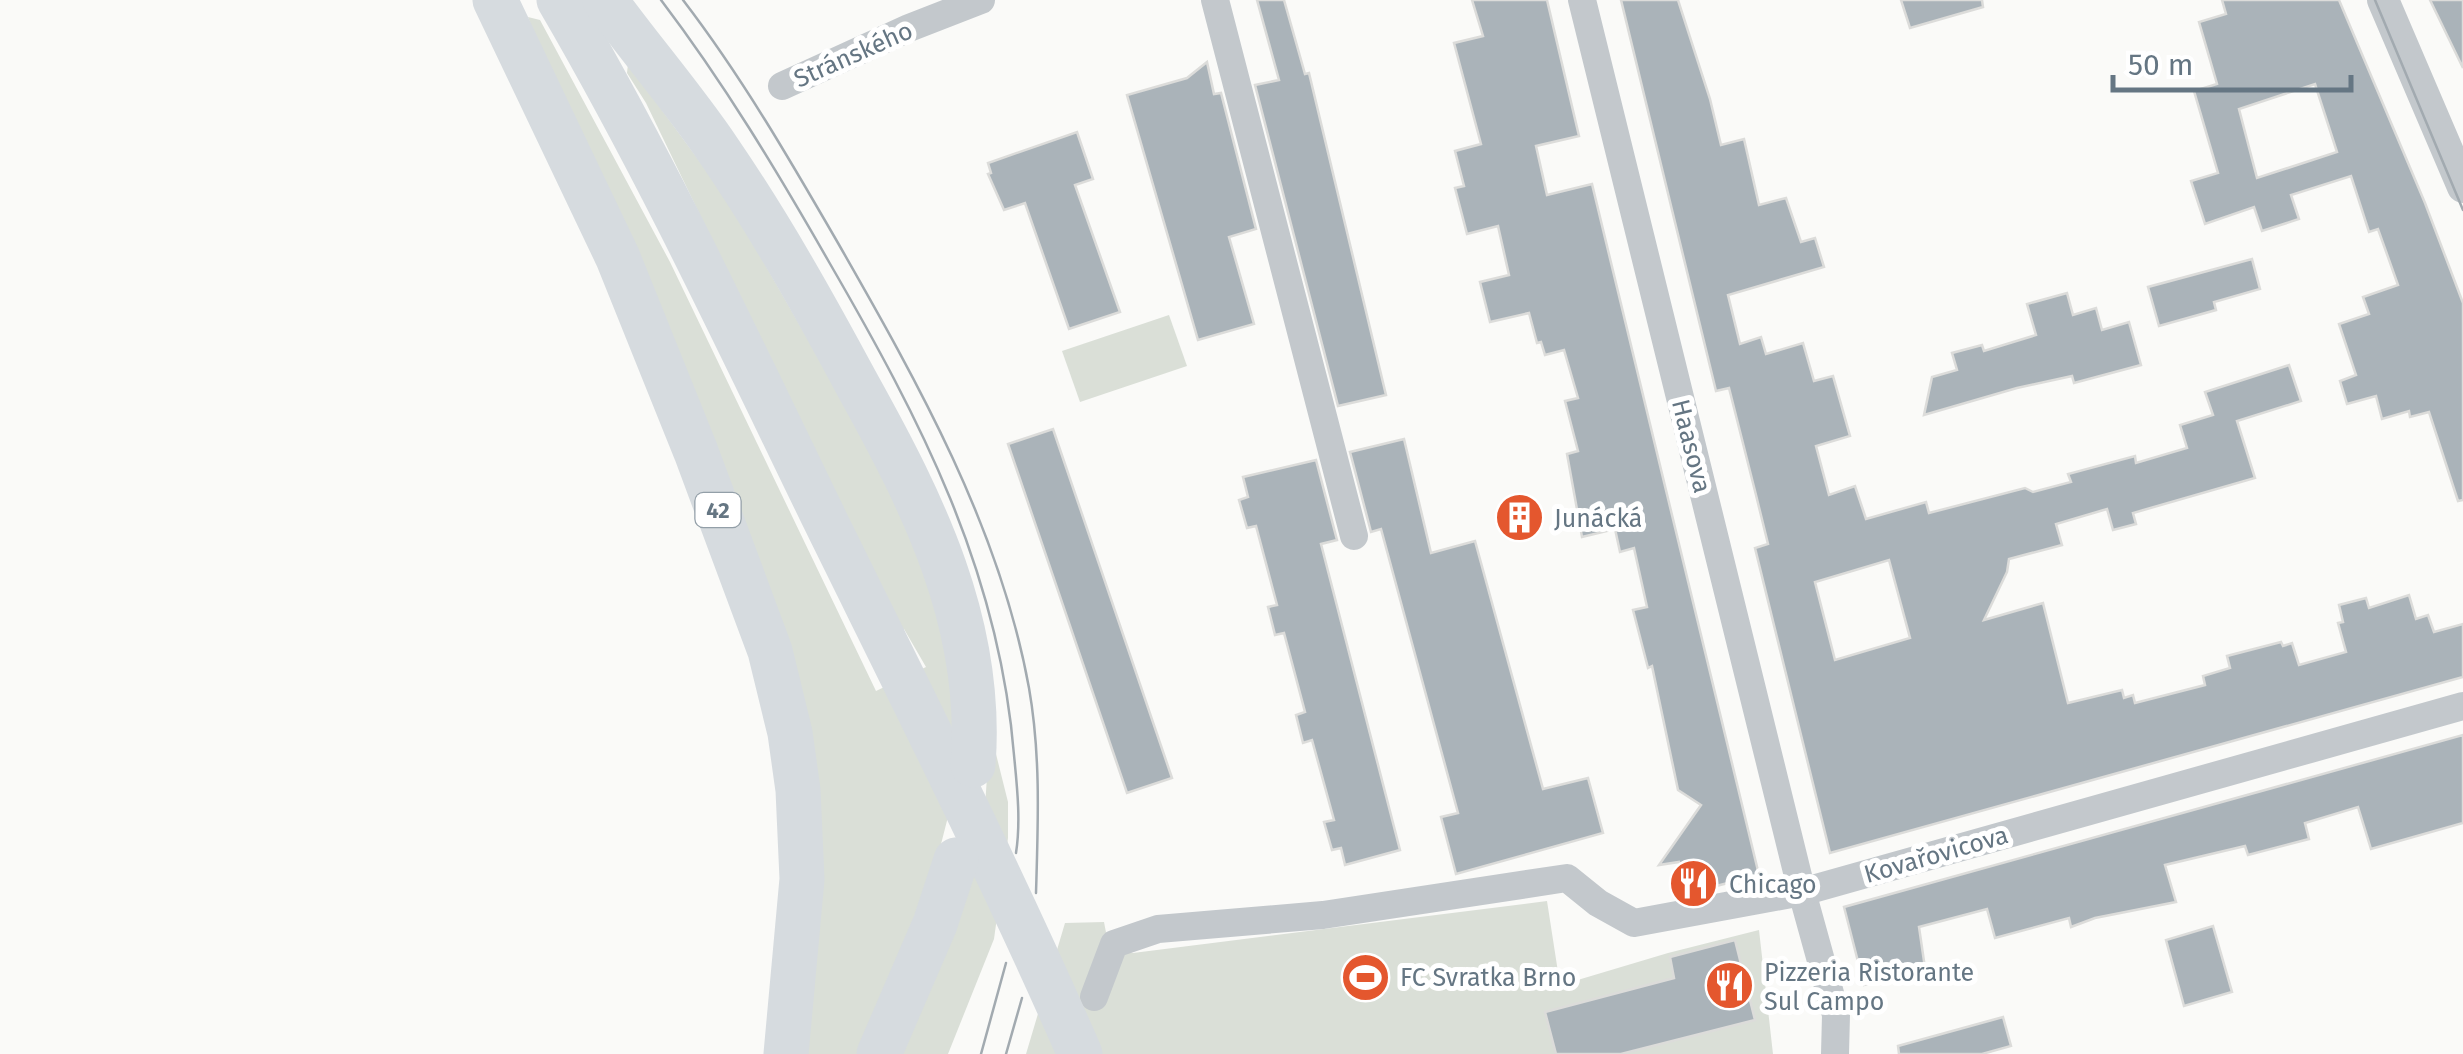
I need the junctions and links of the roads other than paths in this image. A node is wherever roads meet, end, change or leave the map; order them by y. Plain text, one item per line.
1 (495, 0) edge
2 (559, 0) edge
3 (604, 0) edge
4 (980, 0) edge
5 (1215, 0) edge
6 (1582, 0) edge
7 (2383, 0) edge
8 (782, 86) dead end
9 (2463, 187) edge
10 (1354, 536) dead end
11 (2463, 706) edge
12 (973, 765) dead end
13 (956, 860) dead end
14 (1802, 892) junction
15 (1094, 997) dead end
16 (786, 1054) edge
17 (879, 1054) edge
18 (1080, 1054) edge
19 (1836, 1054) edge

1 - 16 highway, 42
2 - 18 highway
3 - 12 highway
4 - 8 street, Stránského
5 - 10 street
6 - 14 street, Haasova
7 - 9 street
11 - 14 street, Kovařovicova
13 - 17 highway
14 - 15 street, Kovařovicova
14 - 19 street, Haasova

